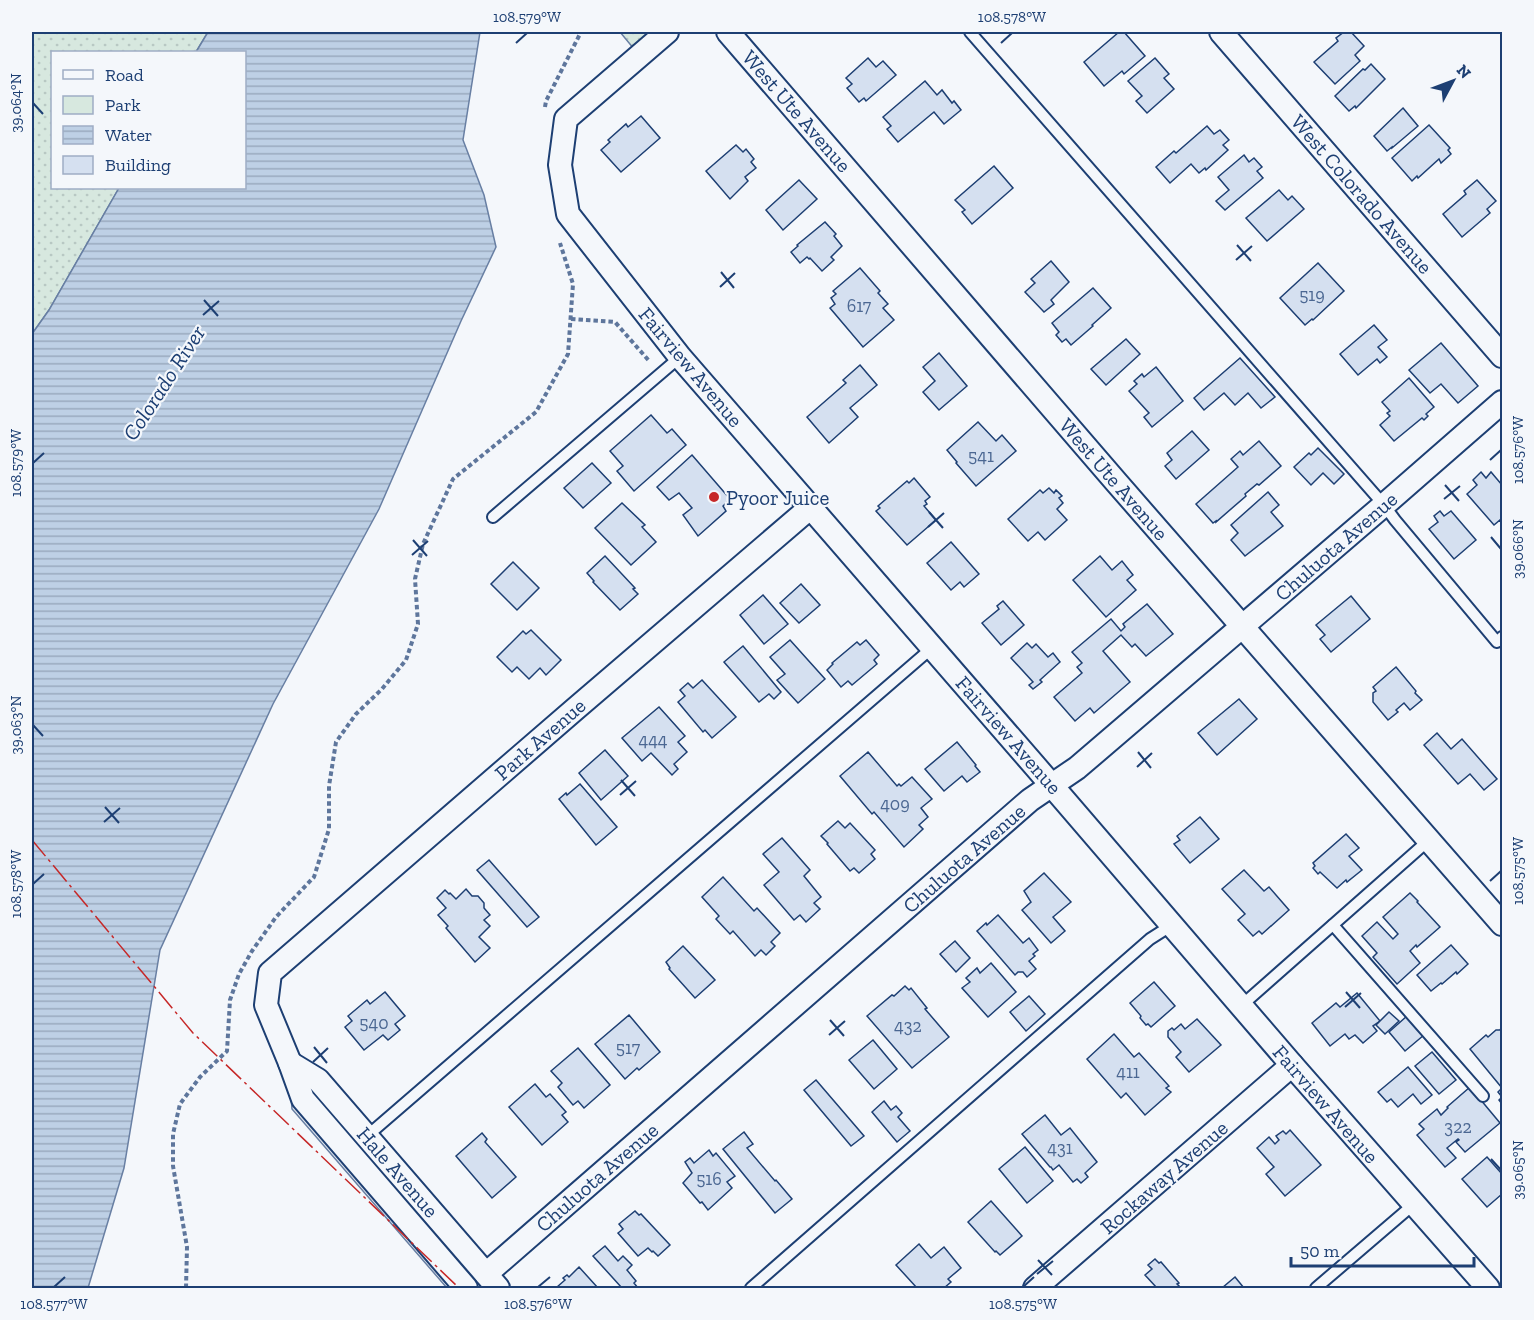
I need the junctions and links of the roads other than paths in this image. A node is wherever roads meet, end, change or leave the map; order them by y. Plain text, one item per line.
1 (667, 32) edge
2 (728, 32) edge
3 (970, 32) edge
4 (1221, 32) edge
5 (1503, 356) edge
6 (680, 357) junction
7 (1503, 402) edge
8 (1384, 505) junction
9 (811, 507) junction
10 (493, 517) dead end
11 (1244, 626) junction
12 (1503, 637) edge
13 (933, 647) junction
14 (1052, 786) junction
15 (1429, 840) junction
16 (1503, 924) edge
17 (1172, 925) junction
18 (1333, 925) junction
19 (270, 973) joint
20 (1241, 1006) junction
21 (290, 1063) junction
22 (1292, 1065) junction
23 (1483, 1096) dead end
24 (367, 1136) junction
25 (1414, 1204) junction
26 (492, 1281) edge
27 (466, 1288) edge
28 (751, 1288) edge
29 (1035, 1288) edge
30 (1316, 1288) edge
31 (1488, 1288) edge

1 - 6 street, Fairview Avenue
2 - 11 street, West Ute Avenue
3 - 8 lane
4 - 5 street, West Colorado Avenue
6 - 9 street, Fairview Avenue
6 - 10 lane
7 - 8 street, Chuluota Avenue
8 - 11 street, Chuluota Avenue
8 - 12 lane
9 - 13 street, Fairview Avenue
9 - 19 street, Park Avenue
11 - 14 street, Chuluota Avenue
11 - 15 street, West Ute Avenue
13 - 14 street, Fairview Avenue
13 - 24 lane
14 - 17 street, Fairview Avenue
14 - 26 street, Chuluota Avenue
15 - 16 street, West Ute Avenue
15 - 18 lane
17 - 20 street, Fairview Avenue
17 - 28 lane
18 - 20 lane
18 - 23 lane
19 - 21 street, Hale Avenue
20 - 22 street, Fairview Avenue
21 - 24 street, Hale Avenue
21 - 27 street, Hale Avenue
22 - 25 street, Fairview Avenue
22 - 29 street, Rockaway Avenue
24 - 26 street, Hale Avenue
25 - 30 lane
25 - 31 street, Fairview Avenue

